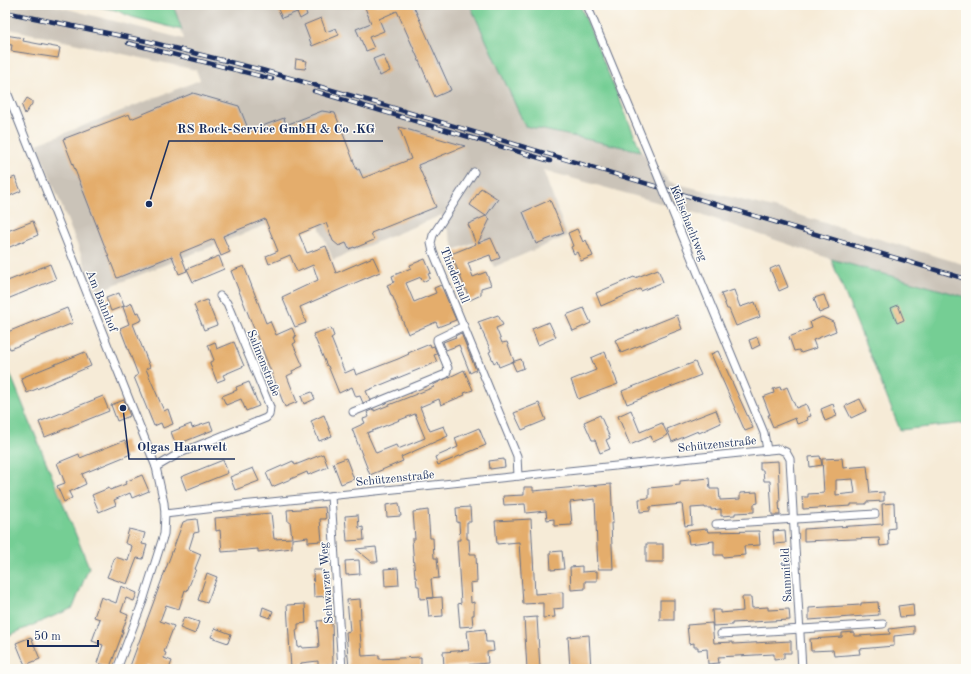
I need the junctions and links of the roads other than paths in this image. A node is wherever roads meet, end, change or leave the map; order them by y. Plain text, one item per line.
1 (588, 5) edge
2 (5, 87) edge
3 (7, 96) edge
4 (474, 172) dead end
5 (220, 296) dead end
6 (464, 326) junction
7 (353, 412) dead end
8 (767, 450) junction
9 (788, 454) joint
10 (156, 466) junction
11 (518, 476) junction
12 (331, 496) junction
13 (165, 514) junction
14 (875, 514) dead end
15 (794, 520) junction
16 (716, 524) dead end
17 (883, 624) dead end
18 (800, 630) junction
19 (721, 634) dead end
20 (117, 669) edge
21 (342, 669) edge
22 (802, 669) edge

1 - 8 street, Kalischachtweg, bridge
2 - 3 street, Am Bahnhof
3 - 10 street, Am Bahnhof
4 - 6 street, Thiederhall
5 - 10 street, Salinenstraße
6 - 7 street
6 - 11 street, Thiederhall
8 - 9 street, Schützenstraße
8 - 11 street, Schützenstraße
9 - 15 street, Sammifeld
10 - 13 street, Am Bahnhof
11 - 12 street, Schützenstraße
12 - 13 street, Schützenstraße
12 - 21 street, Schwarzer Weg
13 - 20 street
14 - 15 street
15 - 16 street
15 - 18 street, Sammifeld
17 - 18 street
18 - 19 street
18 - 22 street, Sammifeld

